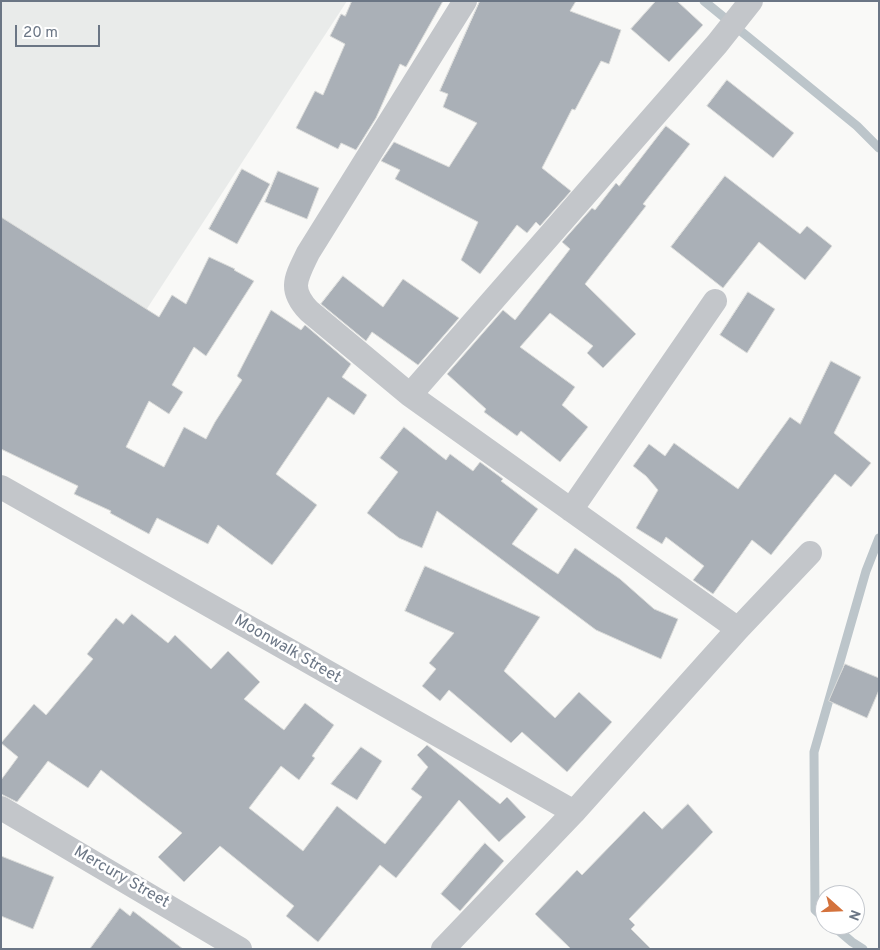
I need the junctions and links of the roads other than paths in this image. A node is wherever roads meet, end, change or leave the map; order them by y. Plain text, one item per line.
1 (465, 1) edge
2 (751, 1) edge
3 (716, 301) dead end
4 (410, 395) junction
5 (1, 487) edge
6 (571, 510) junction
7 (810, 553) dead end
8 (738, 629) junction
9 (1, 808) edge
10 (574, 812) junction
11 (240, 949) edge
12 (443, 949) edge

1 - 4 street
2 - 4 street
3 - 6 street
4 - 6 street
5 - 10 street, Moonwalk Street
6 - 8 street
7 - 8 street
8 - 10 street
9 - 11 street, Mercury Street
10 - 12 street

